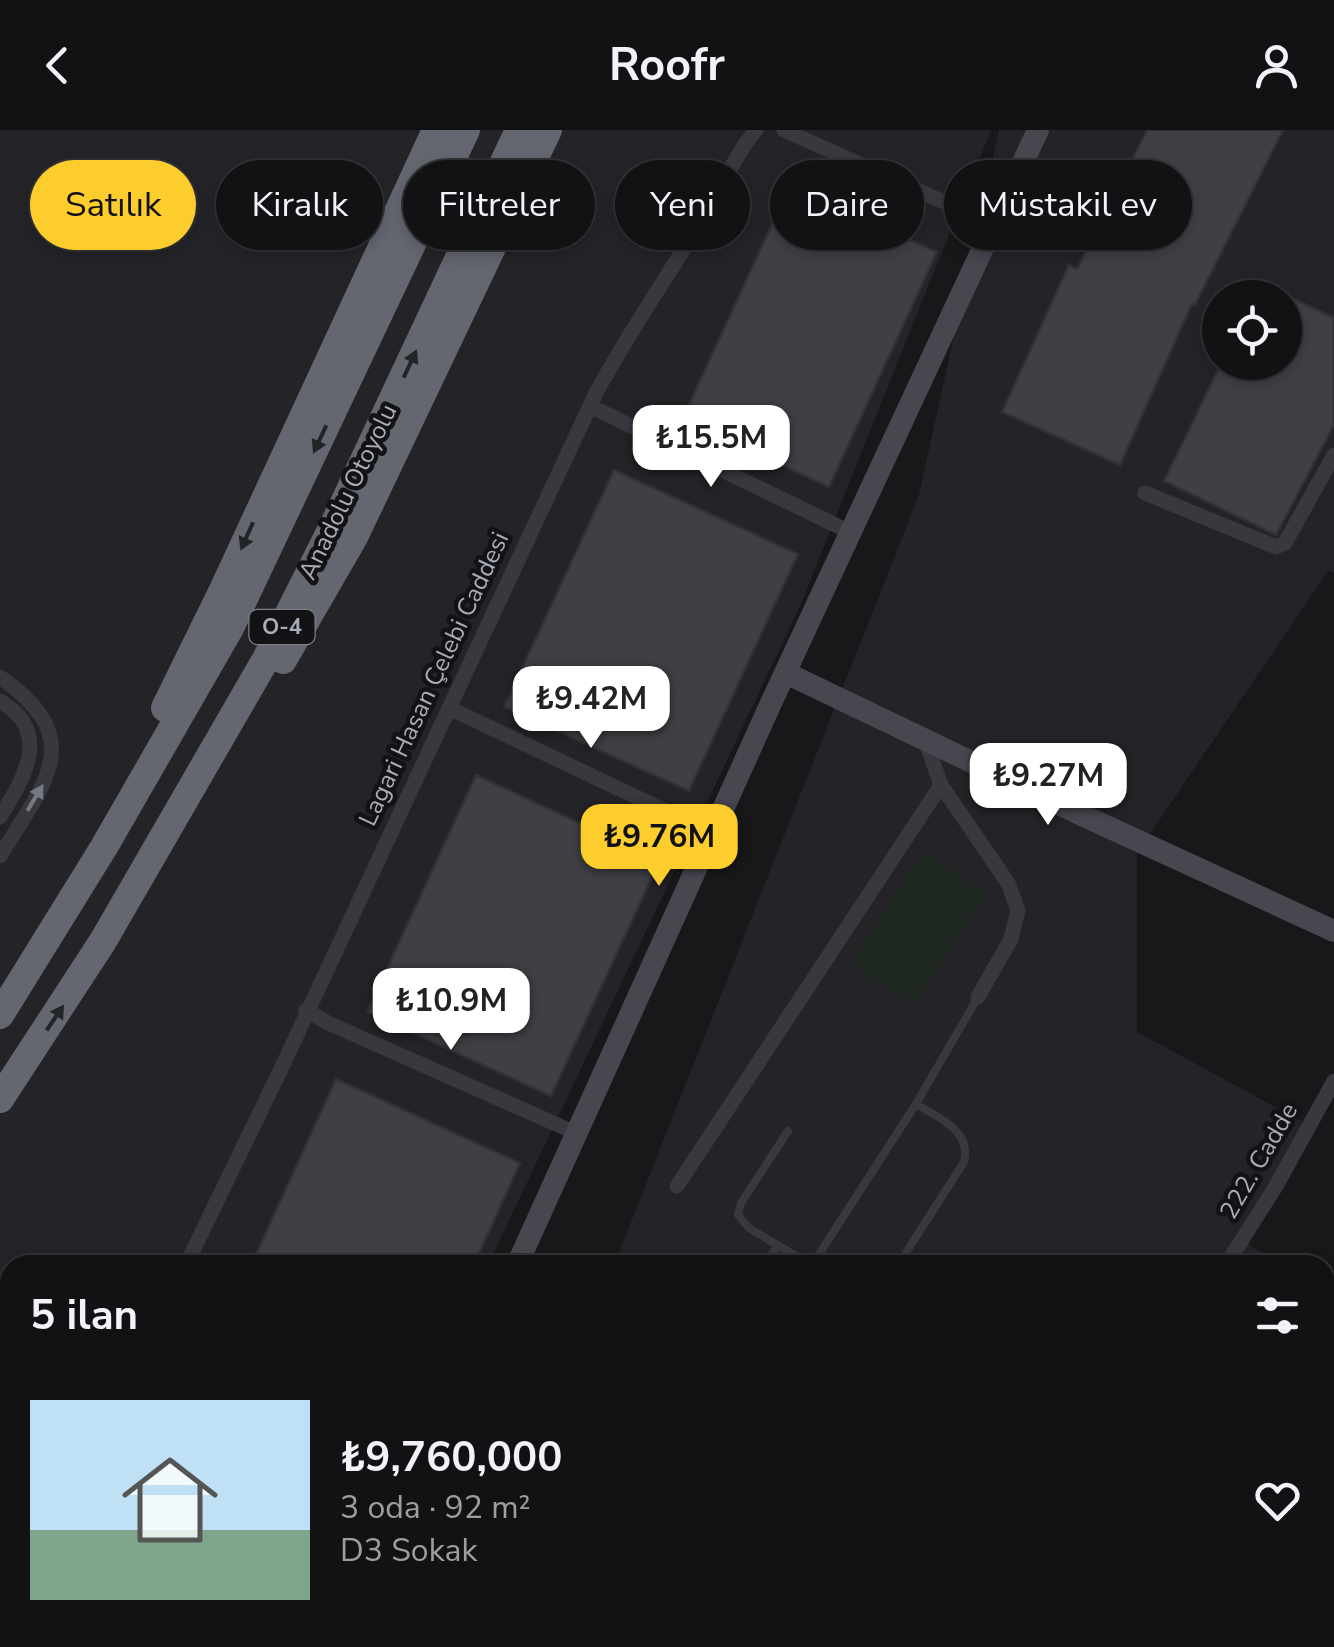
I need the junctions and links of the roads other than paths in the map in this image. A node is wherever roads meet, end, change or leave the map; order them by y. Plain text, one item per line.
1 (436, 130) edge
2 (519, 130) edge
3 (548, 130) edge
4 (756, 130) edge
5 (784, 130) edge
6 (1038, 130) edge
7 (461, 142) edge
8 (479, 160) edge
9 (505, 160) edge
10 (1024, 160) edge
11 (944, 202) edge
12 (463, 250) edge
13 (983, 250) edge
14 (590, 406) junction
15 (1334, 454) edge
16 (1146, 494) dead end
17 (852, 533) junction
18 (786, 673) junction
19 (0, 676) edge
20 (0, 702) edge
21 (448, 708) junction
22 (924, 740) junction
23 (208, 762) junction
24 (941, 784) junction
25 (0, 817) edge
26 (714, 834) junction
27 (0, 856) edge
28 (62, 914) junction
29 (1334, 931) edge
30 (978, 998) joint
31 (306, 1010) junction
32 (0, 1015) edge
33 (1334, 1081) edge
34 (0, 1098) edge
35 (916, 1104) junction
36 (788, 1131) dead end
37 (576, 1133) junction
38 (677, 1186) dead end
39 (778, 1245) junction
40 (191, 1255) edge
41 (521, 1255) edge
42 (772, 1255) edge
43 (795, 1255) edge
44 (818, 1255) edge
45 (904, 1255) edge
46 (1232, 1255) edge

1 -> 28 highway
2 - 9 highway, Anadolu Otoyolu / O-4
3 - 23 highway
4 - 14 street, Lagari Hasan Çelebi Caddesi
5 - 11 street
6 - 10 street
7 - 8 lane
7 -> 28 highway, Anadolu Otoyolu / O-4
23 -> 12 highway, Anadolu Otoyolu / O-4
13 - 17 street
14 - 17 street
14 - 21 street, Lagari Hasan Çelebi Caddesi
15 - 16 street
17 - 18 street
18 - 22 street
18 - 26 street
27 -> 19 street
20 - 25 street
21 - 26 street
21 - 31 street, Lagari Hasan Çelebi Caddesi
22 - 24 street
22 - 29 street
34 -> 23 highway, Anadolu Otoyolu / O-4
24 - 30 street
24 - 38 street
26 - 37 street
28 - 32 highway, Anadolu Otoyolu / O-4
30 - 35 lane
31 - 37 street
31 - 40 street, Lagari Hasan Çelebi Caddesi
33 - 46 street, 222. Cadde
35 - 44 lane
35 - 45 lane
36 - 39 lane
37 - 41 street
39 - 42 lane
39 - 43 lane

